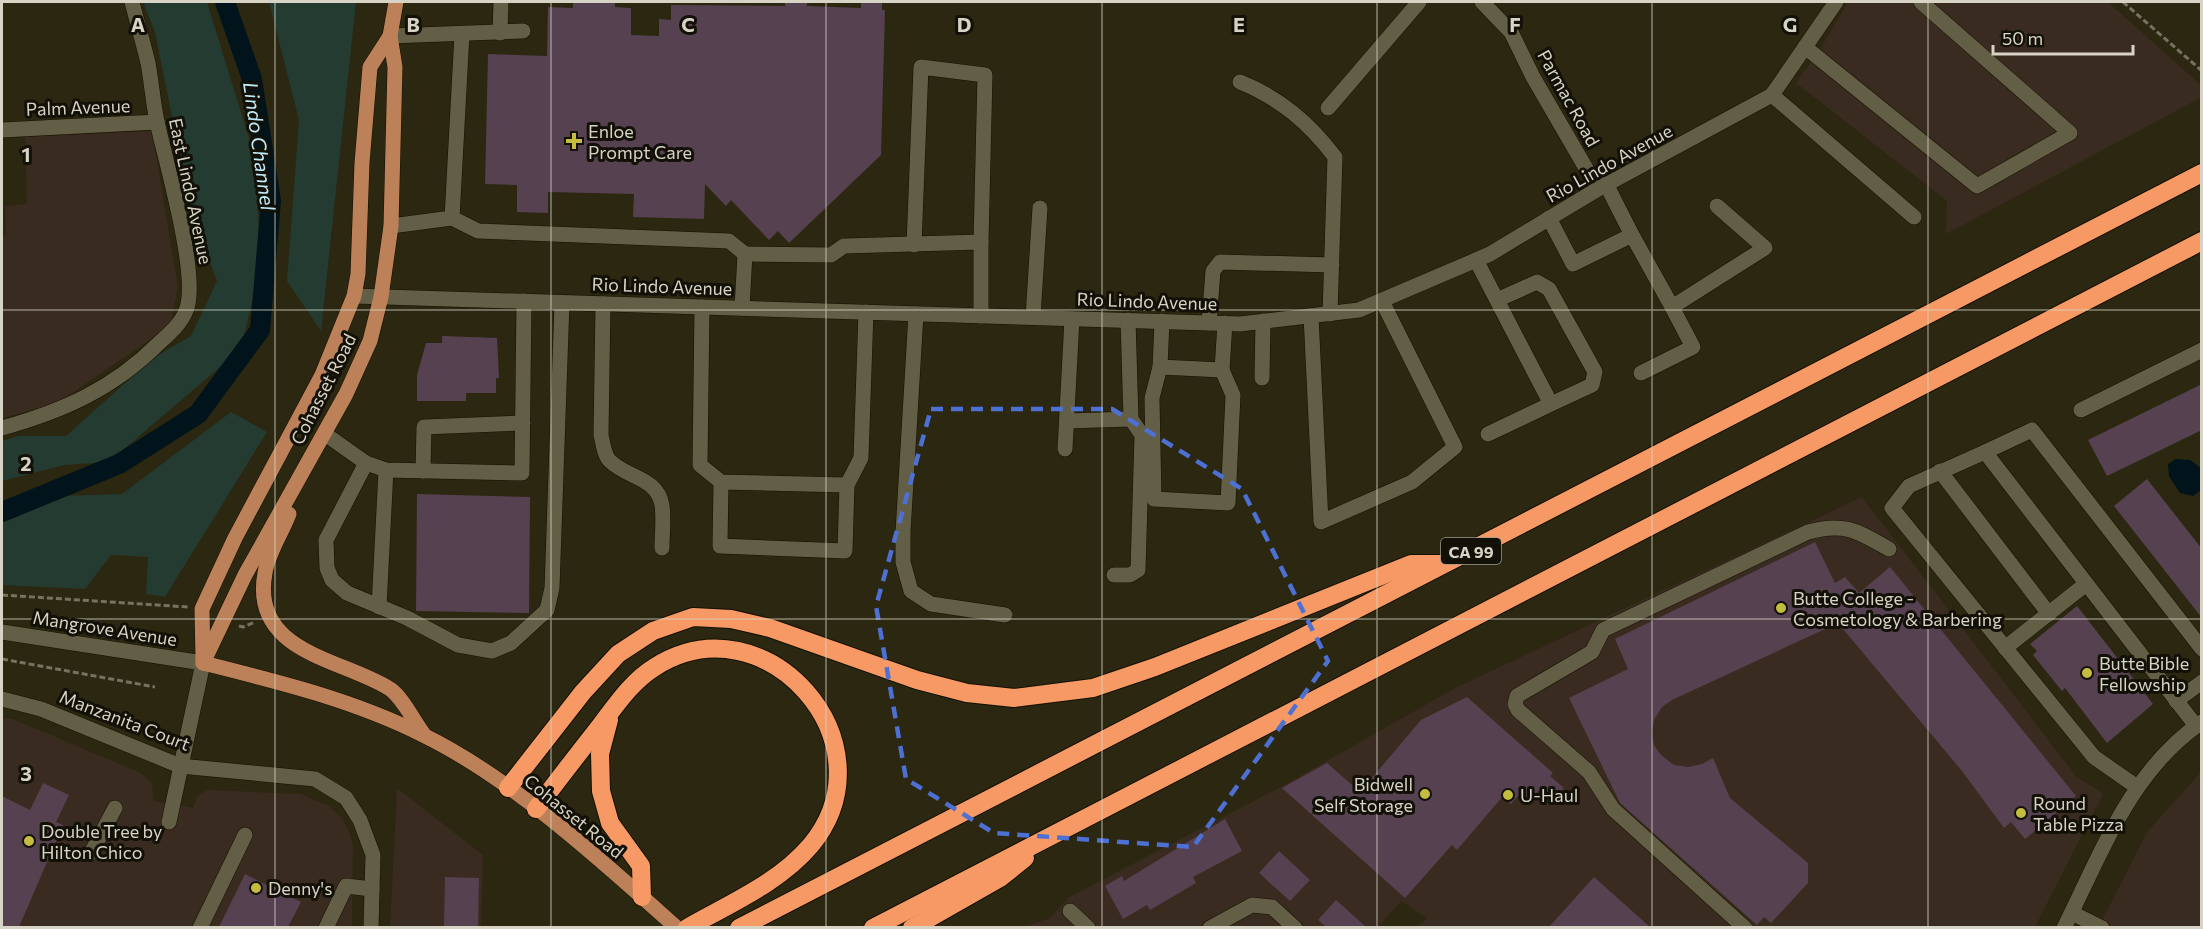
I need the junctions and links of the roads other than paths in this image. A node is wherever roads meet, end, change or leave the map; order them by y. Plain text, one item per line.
1 (132, 2) edge
2 (396, 2) edge
3 (501, 2) edge
4 (1419, 2) edge
5 (1836, 2) edge
6 (1922, 2) edge
7 (1487, 3) edge
8 (523, 31) dead end
9 (500, 33) junction
10 (462, 34) junction
11 (390, 36) junction
12 (1805, 48) junction
13 (1240, 82) dead end
14 (1773, 95) junction
15 (1328, 108) dead end
16 (157, 122) junction
17 (2, 130) edge
18 (2202, 173) edge
19 (1602, 186) junction
20 (1717, 206) dead end
21 (1040, 208) dead end
22 (1914, 217) dead end
23 (452, 218) junction
24 (1549, 218) junction
25 (390, 226) junction
26 (1632, 235) junction
27 (2202, 241) edge
28 (981, 242) junction
29 (915, 245) junction
30 (745, 254) junction
31 (1476, 260) junction
32 (1332, 265) junction
33 (354, 296) junction
34 (381, 297) junction
35 (1497, 300) junction
36 (524, 301) junction
37 (1382, 301) junction
38 (562, 303) junction
39 (603, 304) junction
40 (702, 307) junction
41 (1672, 307) junction
42 (742, 308) junction
43 (866, 312) junction
44 (916, 314) junction
45 (1330, 314) junction
46 (981, 316) junction
47 (1311, 316) junction
48 (1033, 317) junction
49 (1072, 319) junction
50 (1128, 320) junction
51 (1162, 321) junction
52 (1263, 321) junction
53 (1209, 323) junction
54 (1225, 323) junction
55 (2202, 350) edge
56 (1160, 367) junction
57 (1222, 370) junction
58 (1641, 373) dead end
59 (1262, 378) dead end
60 (1551, 404) junction
61 (2081, 410) dead end
62 (1131, 419) junction
63 (1067, 421) junction
64 (523, 423) junction
65 (2, 428) edge
66 (325, 434) junction
67 (1488, 434) dead end
68 (1065, 449) dead end
69 (1985, 452) junction
70 (1148, 454) junction
71 (366, 463) junction
72 (386, 470) junction
73 (423, 471) junction
74 (1940, 471) junction
75 (721, 482) junction
76 (296, 483) junction
77 (847, 485) junction
78 (662, 548) dead end
79 (1889, 549) dead end
80 (1444, 564) junction
81 (1114, 575) dead end
82 (2086, 584) junction
83 (379, 607) junction
84 (2049, 614) junction
85 (1005, 615) dead end
86 (2, 632) edge
87 (2006, 648) junction
88 (2202, 649) edge
89 (203, 663) junction
90 (2202, 682) edge
91 (2, 699) edge
92 (2176, 701) junction
93 (611, 713) junction
94 (2199, 724) edge
95 (424, 735) junction
96 (180, 766) junction
97 (2137, 787) junction
98 (508, 788) junction
99 (114, 808) dead end
100 (536, 809) junction
101 (169, 822) dead end
102 (245, 835) dead end
103 (1052, 835) junction
104 (91, 853) dead end
105 (372, 889) junction
106 (642, 897) junction
107 (1070, 911) dead end
108 (2072, 913) junction
109 (200, 927) edge
110 (326, 927) edge
111 (371, 927) edge
112 (677, 927) edge
113 (687, 927) edge
114 (739, 927) edge
115 (873, 927) edge
116 (912, 927) edge
117 (1088, 927) edge
118 (1210, 927) edge
119 (1295, 927) edge
120 (1745, 927) edge
121 (2064, 927) edge
122 (2102, 927) edge

1 - 16 street, East Lindo Avenue
2 - 11 main road, Cohasset Road
3 - 9 street
4 - 15 street
5 - 12 street, Rio Lindo Avenue
6 - 12 street
7 - 19 street, Parmac Road
8 - 9 street
9 - 10 street
10 - 11 street
10 - 23 street
11 - 25 main road, Cohasset Road
11 - 33 main road, Cohasset Road
12 - 14 street, Rio Lindo Avenue
13 - 32 street
14 - 19 street, Rio Lindo Avenue
14 - 22 street
16 - 17 street, Palm Avenue
16 - 65 street, East Lindo Avenue
18 - 80 highway, CA 99
19 - 24 street, Rio Lindo Avenue
19 - 26 street, Parmac Road
20 - 41 street
21 - 48 street
23 - 25 street
23 - 30 street
24 - 26 street
24 - 31 street, Rio Lindo Avenue
25 - 34 main road, Cohasset Road
26 - 41 street, Parmac Road
27 - 103 highway
28 - 29 street
28 - 29 street
28 - 46 street
29 - 30 street
30 - 42 street
31 - 35 street
31 - 37 street, Rio Lindo Avenue
32 - 45 street
32 - 53 street
33 - 34 street, Rio Lindo Avenue
33 - 89 main road, Cohasset Road
34 - 36 street, Rio Lindo Avenue
34 - 66 main road, Cohasset Road
35 - 60 street
35 - 60 street
36 - 38 street, Rio Lindo Avenue
36 - 64 street
37 - 45 street, Rio Lindo Avenue
37 - 47 street
38 - 39 street, Rio Lindo Avenue
38 - 83 street
39 - 40 street, Rio Lindo Avenue
39 - 78 street
40 - 42 street, Rio Lindo Avenue
40 - 75 street
41 - 58 street, Parmac Road
42 - 43 street, Rio Lindo Avenue
43 - 44 street, Rio Lindo Avenue
43 - 77 street
44 - 46 street, Rio Lindo Avenue
44 - 85 street
45 - 47 street, Rio Lindo Avenue
46 - 48 street, Rio Lindo Avenue
47 - 52 street, Rio Lindo Avenue
48 - 49 street, Rio Lindo Avenue
49 - 50 street, Rio Lindo Avenue
49 - 63 street
50 - 51 street, Rio Lindo Avenue
50 - 62 street
51 - 53 street, Rio Lindo Avenue
51 - 56 street
52 - 54 street, Rio Lindo Avenue
52 - 59 street
53 - 54 street, Rio Lindo Avenue
54 - 57 street
55 - 61 street
56 - 57 street
56 - 70 street
57 - 70 street
60 - 67 street
62 - 63 street
62 - 70 street
63 - 68 street
64 - 73 street
64 - 73 street
66 - 71 street
66 - 76 main road, Cohasset Road
69 - 74 street
69 - 82 street
69 - 88 street
70 - 81 street
71 - 72 street
71 - 83 street
72 - 73 street
72 - 83 street
74 - 84 street
74 - 87 street
75 - 77 street
75 - 77 street
76 - 89 main road, Cohasset Road
76 - 95 main road
79 - 120 street
80 - 98 highway
80 - 114 highway, CA 99
82 - 84 street
82 - 92 street
84 - 87 street
86 - 89 street, Mangrove Avenue
87 - 97 street
89 - 95 main road, Cohasset Road
89 - 96 street
90 - 92 street
91 - 96 street, Manzanita Court
92 - 94 street
93 - 100 highway
93 - 106 highway
93 - 113 highway
94 - 97 street
95 - 98 main road, Cohasset Road
96 - 101 street
96 - 105 street, Manzanita Court
97 - 108 street
98 - 100 main road, Cohasset Road
99 - 104 street
100 - 106 main road, Cohasset Road
102 - 109 street
103 - 115 highway
103 - 116 highway
105 - 110 street
105 - 111 street, Manzanita Court
106 - 112 main road, Cohasset Road
107 - 117 street
108 - 121 street
108 - 122 street
118 - 119 street

